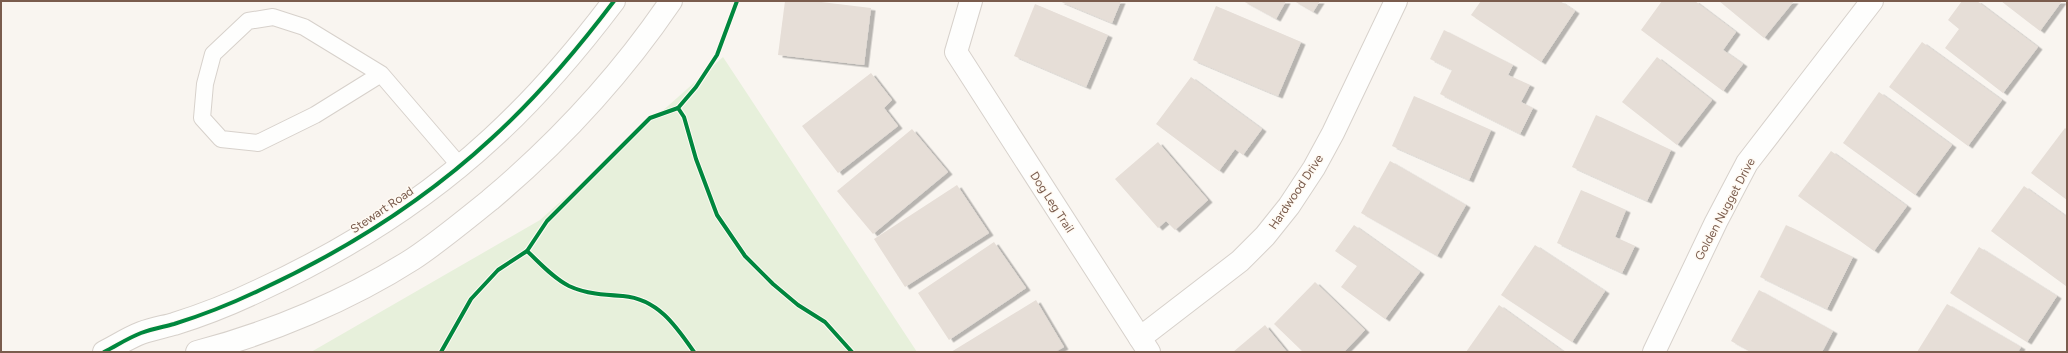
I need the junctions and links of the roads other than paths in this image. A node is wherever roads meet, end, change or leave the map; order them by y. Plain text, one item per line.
1 (614, 1) edge
2 (671, 1) edge
3 (971, 1) edge
4 (1396, 1) edge
5 (1872, 1) edge
6 (381, 74) junction
7 (460, 166) junction
8 (1144, 345) edge
9 (104, 352) edge
10 (197, 352) edge
11 (1654, 352) edge

1 - 7 street, Stewart Road
2 - 10 street
3 - 8 street, Dog Leg Trail
4 - 8 street, Hardwood Drive
5 - 11 street, Golden Nugget Drive
6 - 6 lane
6 - 7 lane
7 - 9 street, Stewart Road

